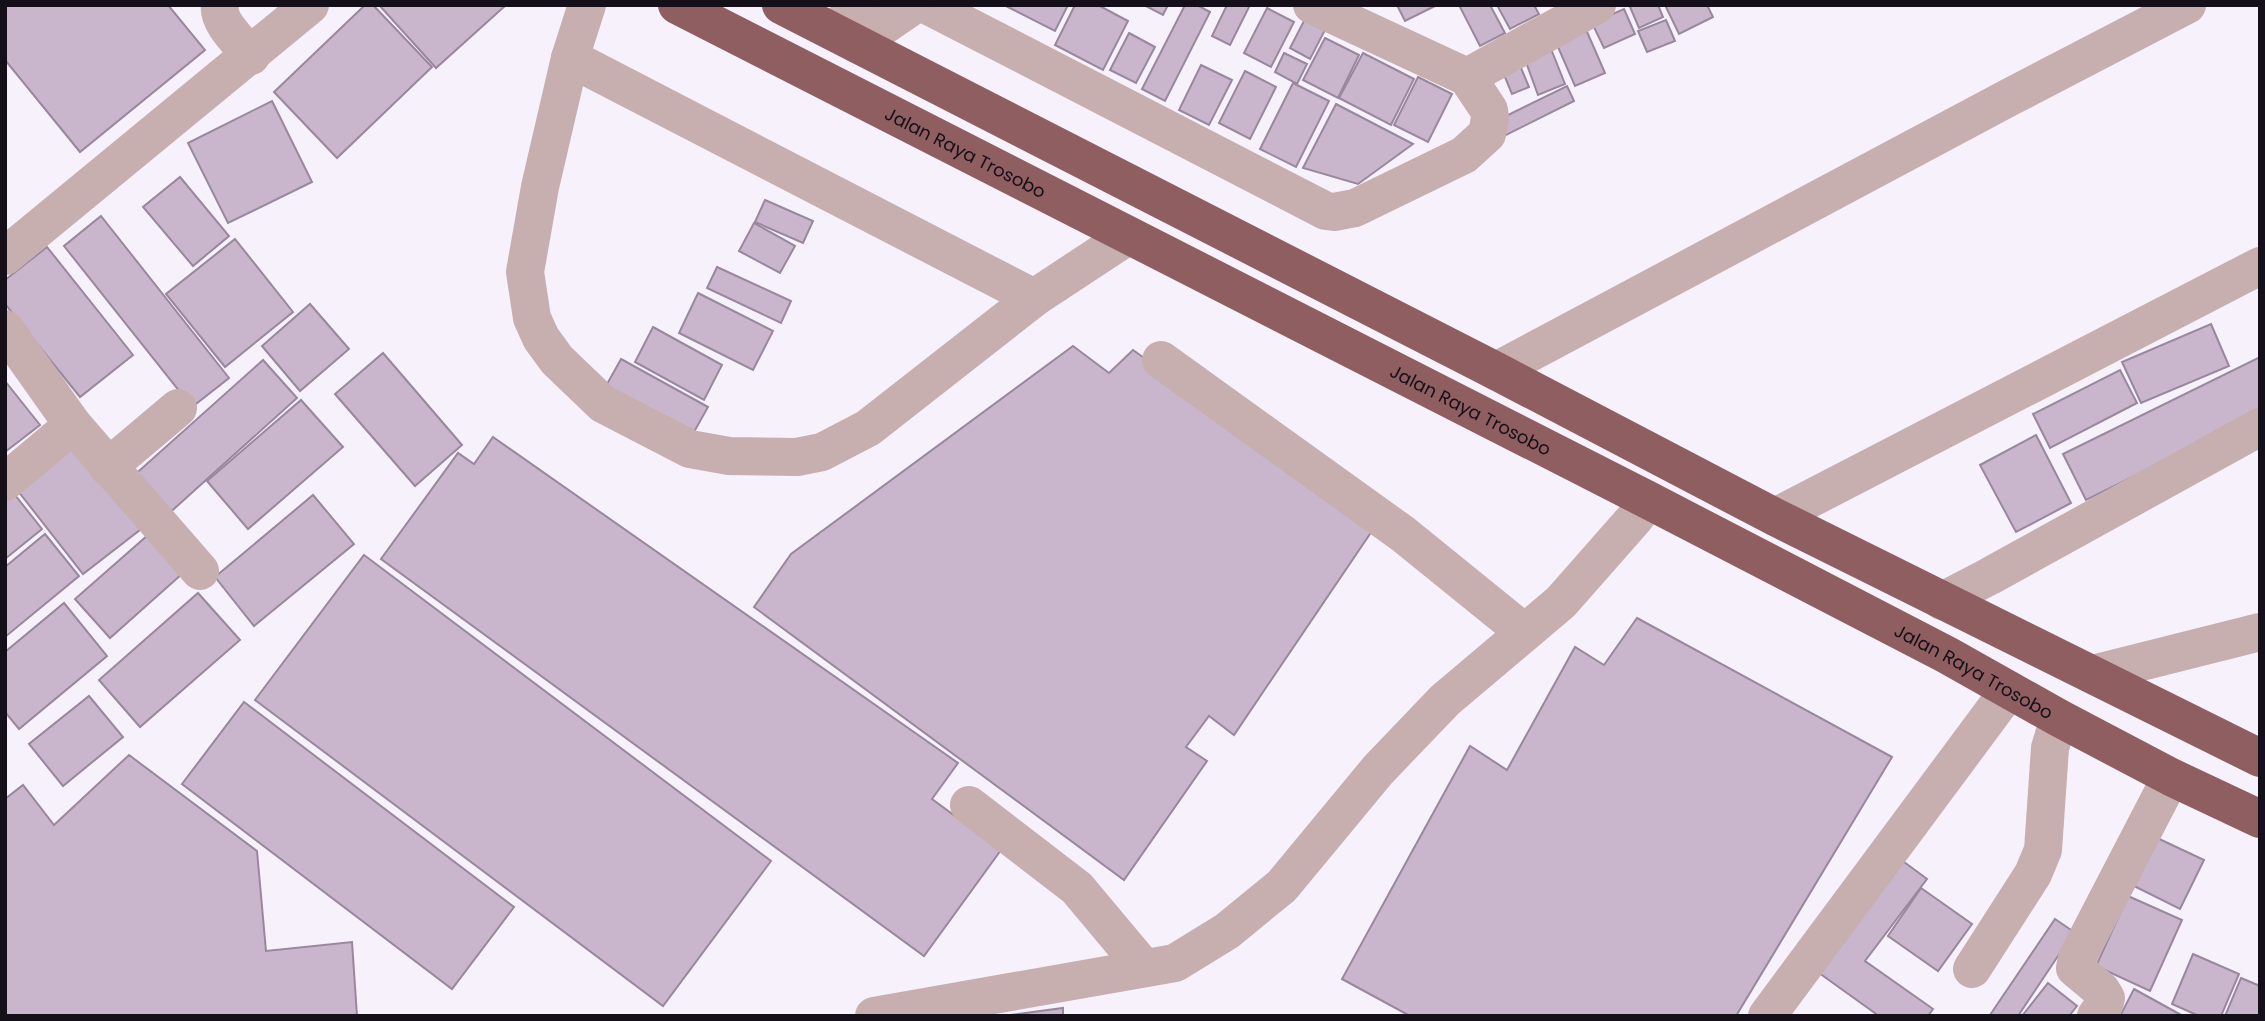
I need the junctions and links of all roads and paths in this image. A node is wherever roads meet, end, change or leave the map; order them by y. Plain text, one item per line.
1 (220, 5) edge
2 (310, 5) edge
3 (587, 5) edge
4 (677, 5) edge
5 (781, 5) edge
6 (863, 5) edge
7 (914, 5) edge
8 (926, 5) edge
9 (1312, 5) edge
10 (1597, 5) edge
11 (2187, 5) edge
12 (844, 37) junction
13 (251, 56) junction
14 (570, 58) junction
15 (1468, 77) junction
16 (1128, 236) junction
17 (5, 256) edge
18 (2260, 266) edge
19 (1034, 298) junction
20 (5, 329) edge
21 (1161, 360) dead end
22 (1496, 371) junction
23 (178, 408) dead end
24 (73, 425) junction
25 (2260, 427) edge
26 (108, 467) junction
27 (5, 482) edge
28 (1648, 500) junction
29 (1775, 517) junction
30 (200, 571) dead end
31 (1942, 601) junction
32 (1524, 632) junction
33 (2260, 632) edge
34 (2093, 674) junction
35 (2009, 690) junction
36 (2059, 718) junction
37 (2260, 758) edge
38 (2171, 777) junction
39 (969, 805) dead end
40 (2260, 818) edge
41 (1144, 968) junction
42 (1972, 969) dead end
43 (874, 1016) edge
44 (1767, 1016) edge
45 (2096, 1016) edge

1 - 13 street
2 - 13 street
3 - 14 street
4 - 16 highway, Jalan Raya Trosobo
5 - 12 highway
6 - 12 street
7 - 12 street
8 - 15 street
9 - 15 street
10 - 15 street
11 - 22 street
12 - 22 highway
13 - 17 street
14 - 19 street
14 - 19 street
16 - 19 street
16 - 28 highway, Jalan Raya Trosobo
18 - 29 street
20 - 24 street
21 - 32 street
22 - 29 highway
23 - 26 street
24 - 26 street
24 - 27 street
25 - 31 street
26 - 30 street
28 - 32 street
28 - 35 highway, Jalan Raya Trosobo
29 - 31 highway
31 - 34 highway
32 - 41 street
33 - 34 street
34 - 37 highway
35 - 36 highway, Jalan Raya Trosobo
35 - 44 street
36 - 38 highway, Jalan Raya Trosobo
36 - 42 street
38 - 40 highway, Jalan Raya Trosobo
38 - 45 street
39 - 41 street
41 - 43 street

